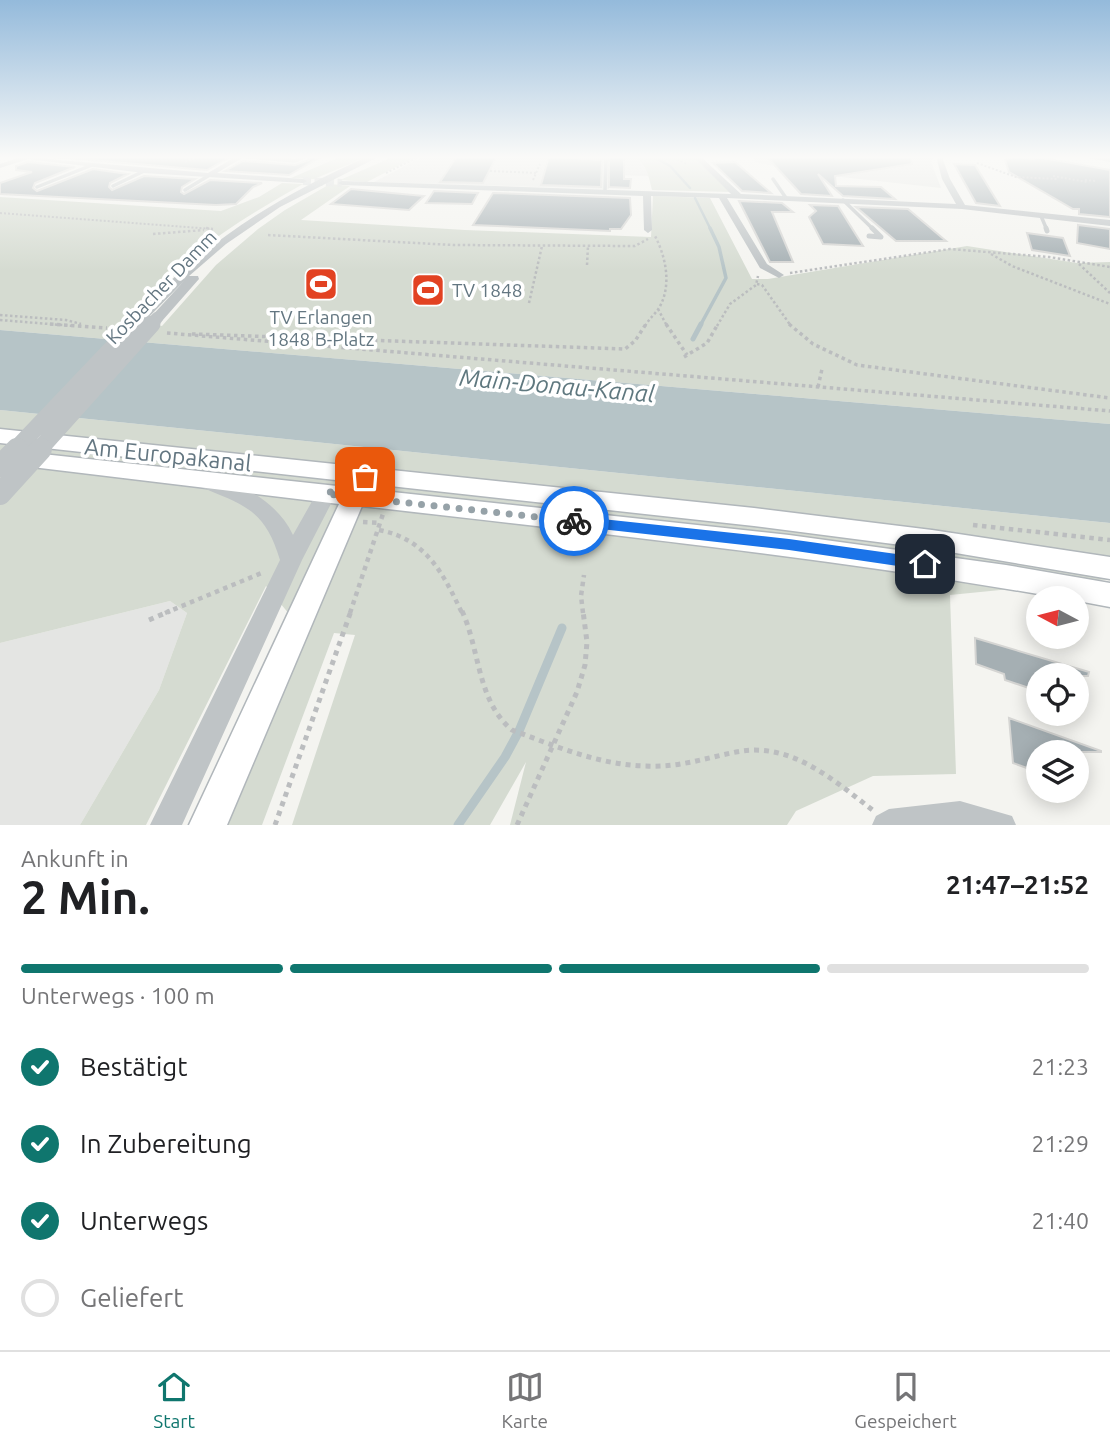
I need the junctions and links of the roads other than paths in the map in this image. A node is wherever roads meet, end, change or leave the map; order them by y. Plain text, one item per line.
1 (293, 194) tunnel mouth
2 (305, 194) tunnel mouth
3 (647, 194) edge
4 (709, 194) edge
5 (784, 194) edge
6 (955, 194) edge
7 (721, 195) junction
8 (738, 195) joint
9 (786, 198) junction
10 (843, 200) junction
11 (962, 207) junction
12 (1041, 216) junction
13 (1110, 223) edge
14 (648, 230) road end
15 (1046, 231) dead end
16 (869, 236) dead end
17 (779, 275) road end
18 (149, 317) junction
19 (0, 436) edge
20 (0, 457) edge
21 (0, 466) edge
22 (204, 480) junction
23 (347, 492) junction
24 (0, 494) edge
25 (291, 560) junction
26 (1110, 568) edge
27 (1110, 594) edge
28 (887, 824) edge
29 (166, 825) edge
30 (208, 825) edge
31 (1003, 825) edge

1 - 18 street, Kosbacher Damm
2 - 18 street, Kosbacher Damm
3 - 14 street
4 - 7 street
5 - 9 lane
6 - 11 street
7 - 8 street
7 - 17 street
8 - 9 street
9 - 10 street
10 - 11 street
10 - 16 lane
11 - 12 street
12 - 13 street
12 - 15 lane
18 - 21 street, Kosbacher Damm, bridge
18 - 24 street, Kosbacher Damm, bridge
19 - 23 main road, Am Europakanal
20 - 22 main road, Am Europakanal
22 - 23 main road, Am Europakanal
22 - 25 street
23 - 25 street
23 - 26 main road, Am Europakanal
23 - 27 main road, Am Europakanal
23 - 30 main road
25 - 29 street
28 - 31 street

